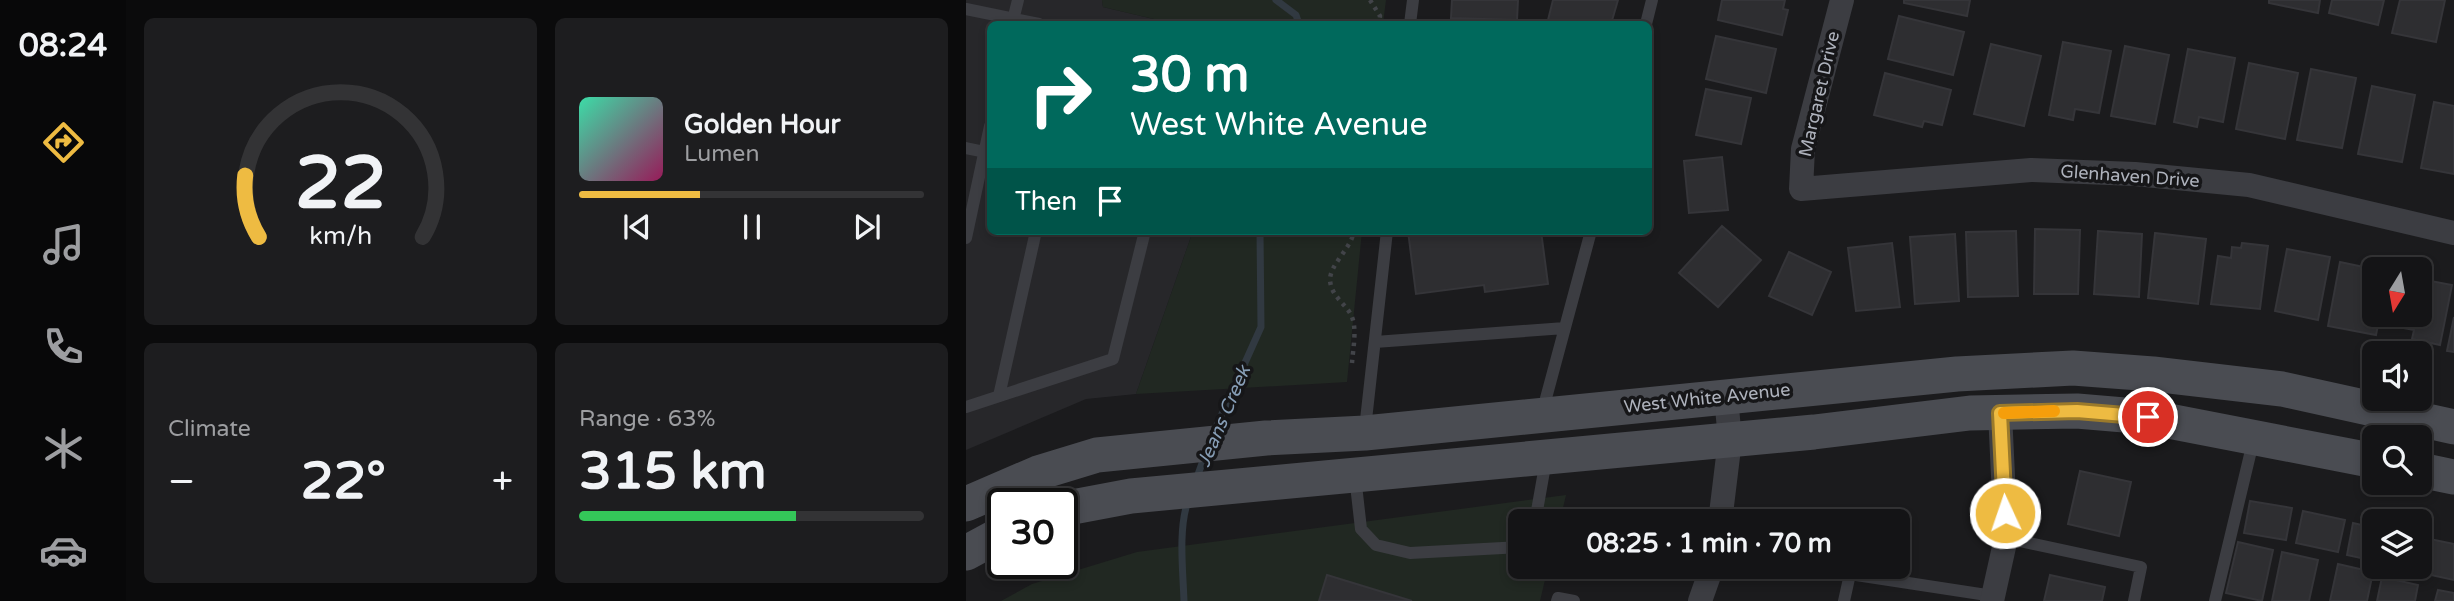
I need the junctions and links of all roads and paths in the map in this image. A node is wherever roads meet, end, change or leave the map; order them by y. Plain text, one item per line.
1 (1018, 0) edge
2 (1370, 0) edge
3 (1413, 0) edge
4 (1653, 0) edge
5 (1842, 0) edge
6 (966, 9) edge
7 (1009, 21) edge
8 (1013, 21) edge
9 (1379, 21) edge
10 (1410, 21) edge
11 (1647, 21) edge
12 (987, 142) edge
13 (966, 148) edge
14 (985, 152) junction
15 (1801, 189) joint
16 (970, 198) edge
17 (2454, 233) edge
18 (1035, 235) edge
19 (1144, 235) edge
20 (1354, 235) edge
21 (1387, 235) edge
22 (1590, 235) edge
23 (966, 238) edge
24 (1565, 328) junction
25 (1375, 342) junction
26 (1351, 374) dead end
27 (999, 396) junction
28 (1726, 397) junction
29 (966, 407) edge
30 (2000, 413) junction
31 (1541, 415) junction
32 (2454, 427) edge
33 (1365, 433) junction
34 (2254, 436) junction
35 (1730, 440) junction
36 (1546, 457) junction
37 (2362, 458) edge
38 (2432, 472) edge
39 (1355, 476) junction
40 (2454, 477) edge
41 (966, 504) edge
42 (1078, 506) edge
43 (1537, 509) edge
44 (1722, 509) edge
45 (2006, 538) junction
46 (987, 542) edge
47 (1508, 548) edge
48 (966, 553) edge
49 (1708, 579) edge
50 (1849, 579) edge
51 (1880, 579) edge
52 (1992, 598) edge
53 (1557, 601) edge
54 (1574, 601) edge
55 (1700, 601) edge
56 (1844, 601) edge
57 (2134, 601) edge
58 (2215, 601) edge

1 - 8 lane
2 - 9 path
3 - 10 lane
4 - 11 lane
5 - 15 street, Margaret Drive
6 - 7 lane
12 - 14 lane
13 - 14 lane
14 - 16 lane
15 - 17 street, Glenhaven Drive
16 - 23 lane
18 - 27 lane
19 - 27 lane
20 - 26 path
21 - 25 lane
22 - 24 lane
24 - 25 lane
24 - 31 lane
25 - 33 lane
27 - 29 lane
28 - 31 main road, West White Avenue
28 - 32 main road, West White Avenue
28 - 35 street
30 - 34 main road
30 - 35 main road
30 - 45 street
31 - 33 main road, West White Avenue
31 - 36 main road
33 - 41 main road, West White Avenue
34 - 37 main road
34 - 58 lane
35 - 36 main road
35 - 44 street
36 - 39 main road
36 - 43 lane
38 - 40 main road
39 - 42 main road
39 - 47 lane
45 - 52 street
45 - 57 lane
46 - 48 main road
49 - 55 street
50 - 56 lane
51 - 52 lane
53 - 54 lane

